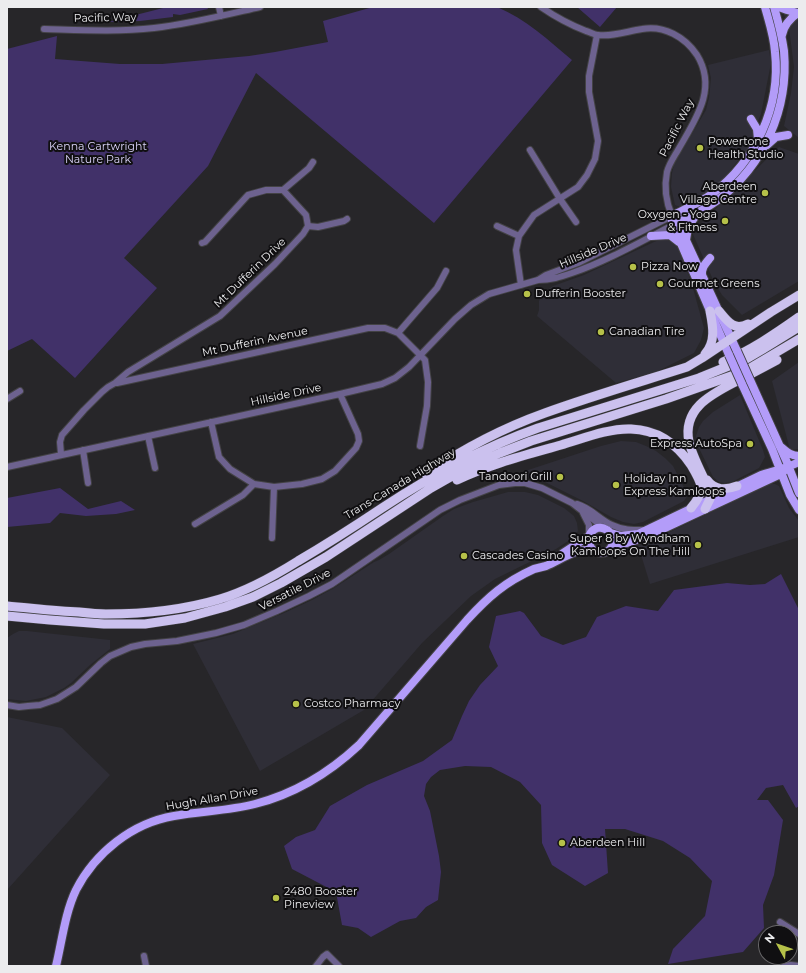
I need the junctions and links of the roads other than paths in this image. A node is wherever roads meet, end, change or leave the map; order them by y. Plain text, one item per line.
1 (219, 7) edge
2 (260, 7) edge
3 (541, 7) edge
4 (765, 7) edge
5 (774, 7) edge
6 (779, 7) edge
7 (221, 16) junction
8 (44, 29) dead end
9 (597, 35) junction
10 (782, 36) junction
11 (751, 119) dead end
12 (788, 135) dead end
13 (758, 140) junction
14 (764, 148) junction
15 (530, 150) dead end
16 (313, 162) dead end
17 (283, 190) junction
18 (560, 199) junction
19 (699, 212) junction
20 (672, 216) junction
21 (347, 219) dead end
22 (576, 222) dead end
23 (676, 224) junction
24 (308, 226) junction
25 (497, 226) dead end
26 (519, 236) junction
27 (651, 236) junction
28 (684, 242) junction
29 (202, 243) dead end
30 (693, 257) junction
31 (446, 271) dead end
32 (702, 276) junction
33 (538, 280) junction
34 (521, 285) junction
35 (799, 295) edge
36 (715, 311) junction
37 (771, 312) junction
38 (799, 317) edge
39 (799, 327) edge
40 (398, 333) junction
41 (799, 339) edge
42 (728, 340) junction
43 (799, 346) edge
44 (420, 356) junction
45 (702, 358) junction
46 (115, 383) junction
47 (20, 391) dead end
48 (653, 392) junction
49 (340, 394) junction
50 (7, 399) edge
51 (211, 422) junction
52 (148, 436) junction
53 (779, 445) junction
54 (420, 446) dead end
55 (772, 449) junction
56 (83, 450) junction
57 (61, 454) junction
58 (799, 456) edge
59 (799, 462) edge
60 (7, 467) edge
61 (789, 467) junction
62 (155, 468) dead end
63 (780, 471) junction
64 (761, 475) junction
65 (704, 476) junction
66 (88, 483) dead end
67 (254, 484) junction
68 (737, 486) junction
69 (274, 487) junction
70 (799, 493) edge
71 (710, 499) junction
72 (410, 502) junction
73 (572, 503) junction
74 (383, 507) junction
75 (691, 508) junction
76 (705, 509) junction
77 (582, 510) junction
78 (799, 510) edge
79 (195, 524) dead end
80 (645, 530) junction
81 (607, 531) junction
82 (589, 536) junction
83 (272, 538) dead end
84 (610, 548) junction
85 (594, 551) junction
86 (535, 569) junction
87 (7, 606) edge
88 (7, 616) edge
89 (7, 705) edge
90 (780, 922) dead end
91 (799, 934) edge
92 (144, 956) dead end
93 (56, 966) edge
94 (146, 966) edge
95 (316, 966) edge
96 (340, 966) edge
97 (784, 966) edge
98 (799, 966) edge

1 - 7 street
2 - 7 street, Pacific Way
3 - 9 street, Pacific Way
4 - 13 main road, Hillside Drive
5 - 10 main road, Hillside Drive
6 - 10 main road
7 - 8 street, Pacific Way
9 - 18 street
9 - 20 street, Pacific Way
10 - 14 main road, Hillside Drive
11 - 13 main road
12 - 14 main road
13 - 20 main road, Hillside Drive
14 - 19 main road, Hillside Drive
15 - 18 street
16 - 17 street
17 - 24 street
17 - 29 street
18 - 22 street
18 - 26 street
19 - 23 main road, Hillside Drive
19 - 28 main road
20 - 23 main road, Pacific Way
20 - 33 street, Hillside Drive
21 - 24 street
23 - 27 street, Hillside Drive
23 - 28 main road, Pacific Way
24 - 46 street, Mt Dufferin Drive
25 - 26 street
26 - 34 street
27 - 28 main road
27 - 33 street, Hillside Drive
28 - 30 main road, Pacific Way
28 - 36 main road, Pacific Way
30 - 32 main road, Pacific Way
30 - 32 main road
31 - 40 street
32 - 36 main road, Pacific Way
33 - 34 street, Hillside Drive
34 - 44 street, Hillside Drive
35 - 37 highway
36 - 37 highway
36 - 42 main road, Pacific Way
36 - 45 highway
37 - 42 highway
38 - 48 highway
39 - 48 highway, Trans-Canada Highway
40 - 44 street
40 - 46 street, Mt Dufferin Avenue
41 - 72 highway, Trans-Canada Highway
42 - 45 highway
42 - 53 main road, Pacific Way, bridge
42 - 55 main road, Pacific Way, bridge
43 - 65 highway
44 - 49 street, Hillside Drive
44 - 54 street
45 - 74 highway
46 - 57 street, Mt Dufferin Drive
47 - 50 street
48 - 74 highway, Trans-Canada Highway
49 - 51 street, Hillside Drive
49 - 69 street
51 - 52 street, Hillside Drive
51 - 67 street
52 - 56 street, Hillside Drive
52 - 62 street
53 - 58 main road
53 - 61 main road, Pacific Way
55 - 63 main road, Pacific Way
55 - 64 main road
56 - 57 street, Hillside Drive
56 - 66 street
57 - 60 street, Hillside Drive
59 - 61 main road
61 - 63 main road
61 - 70 main road, Pacific Way
63 - 64 main road
63 - 76 main road
63 - 78 main road, Pacific Way
64 - 68 main road
65 - 68 highway
65 - 71 highway
67 - 69 street
67 - 79 street
68 - 71 main road
69 - 83 street
71 - 75 main road
71 - 76 highway
72 - 75 highway
72 - 88 highway, Trans-Canada Highway
73 - 77 street, Versatile Drive
73 - 80 street
73 - 89 street, Versatile Drive
74 - 87 highway, Trans-Canada Highway
75 - 80 main road
76 - 84 main road
77 - 81 street, Versatile Drive
77 - 82 street
80 - 81 main road
81 - 82 main road
81 - 84 main road
82 - 85 main road
82 - 86 main road, Hugh Allan Drive
84 - 85 main road
85 - 86 main road, Hugh Allan Drive
86 - 93 main road, Hugh Allan Drive
90 - 91 street
92 - 94 street
95 - 96 street
97 - 98 street

